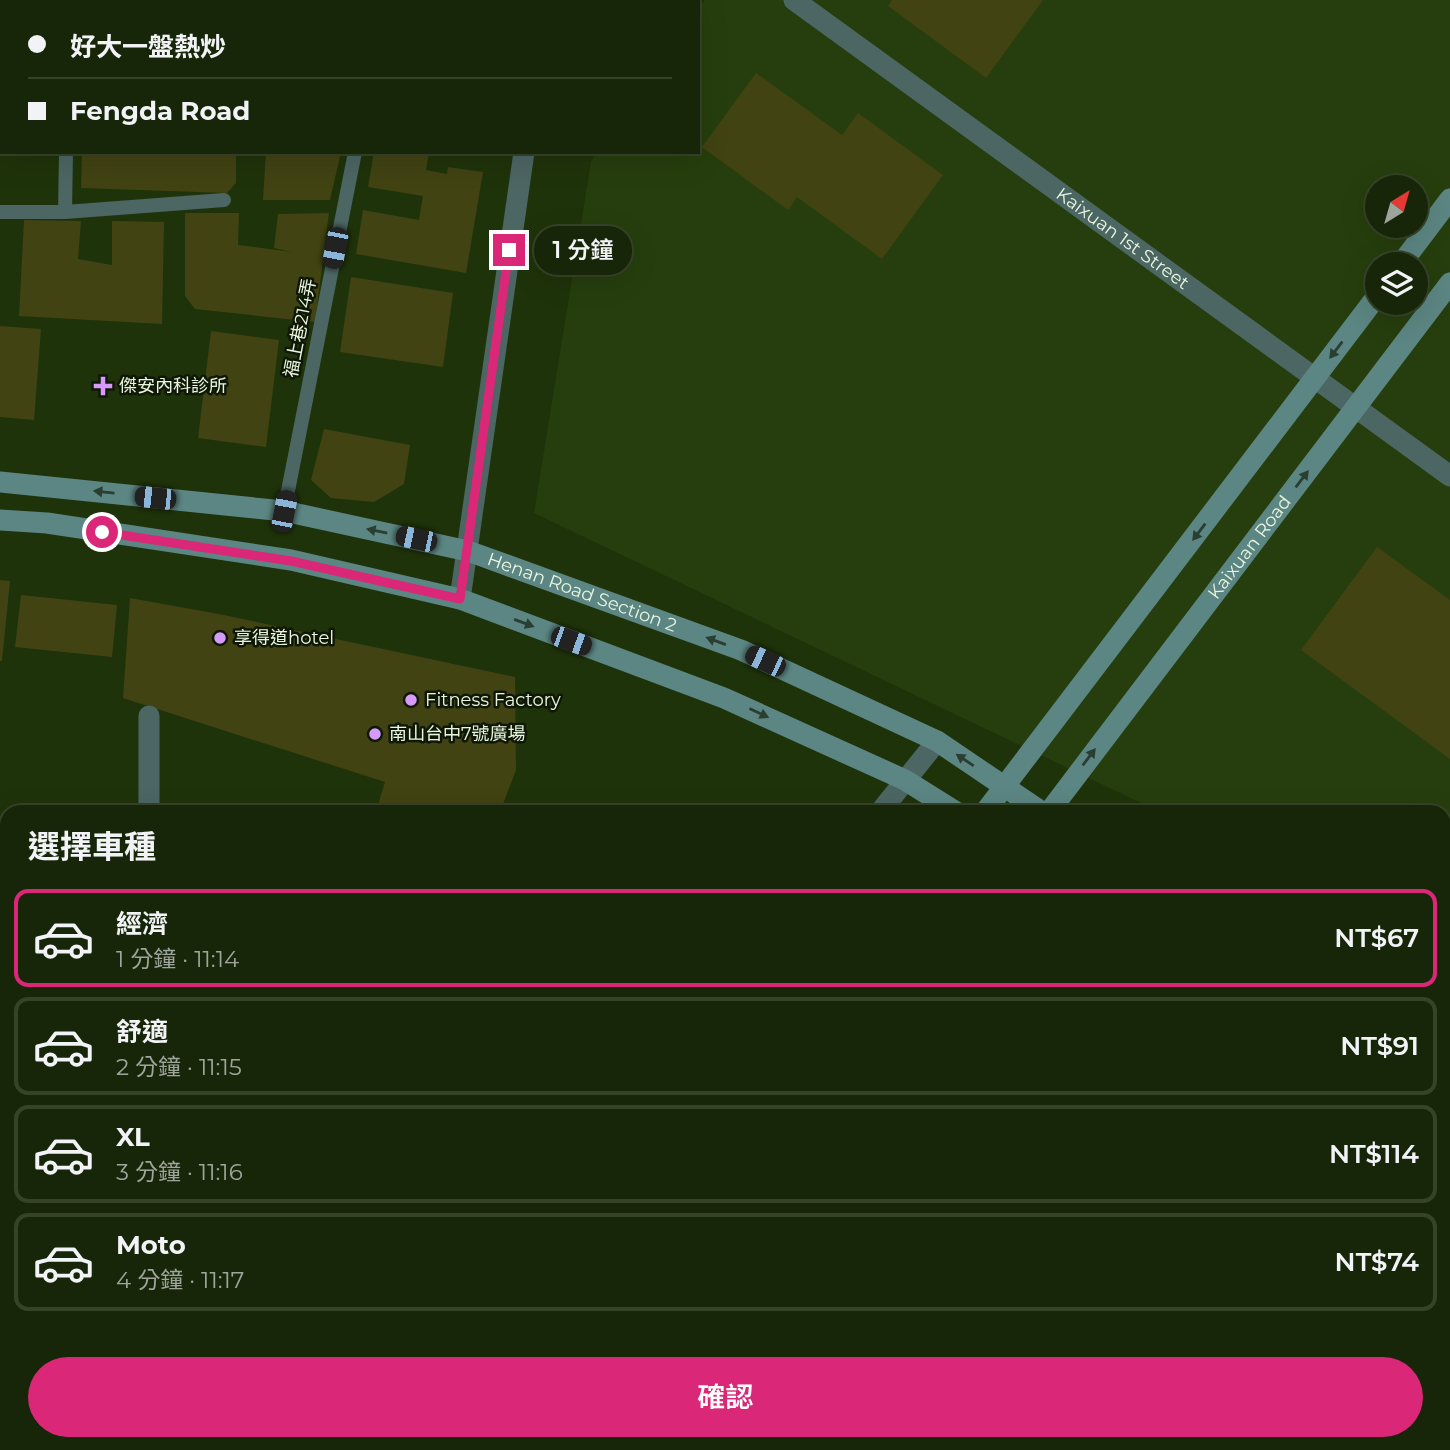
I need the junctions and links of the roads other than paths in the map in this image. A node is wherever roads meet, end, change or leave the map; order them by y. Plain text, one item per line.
1 (794, 0) edge
2 (66, 154) edge
3 (355, 154) edge
4 (524, 154) edge
5 (1450, 199) edge
6 (224, 200) dead end
7 (0, 212) edge
8 (65, 212) junction
9 (1410, 252) edge
10 (1450, 284) edge
11 (1365, 312) edge
12 (1315, 377) junction
13 (1356, 406) junction
14 (1450, 476) edge
15 (0, 482) edge
16 (284, 511) junction
17 (0, 520) edge
18 (468, 551) junction
19 (460, 599) junction
20 (149, 716) dead end
21 (937, 741) junction
22 (905, 780) junction
23 (1004, 786) junction
24 (149, 805) edge
25 (885, 805) edge
26 (945, 805) edge
27 (990, 805) edge
28 (1032, 805) edge
29 (1054, 805) edge

1 - 12 street, Kaixuan 1st Street
2 - 8 lane
3 - 16 lane, 福上巷214弄
4 - 18 street
5 - 9 street
6 - 8 lane
7 - 8 lane
10 - 13 street, Kaixuan Road
11 -> 12 street
12 - 13 street, Kaixuan 1st Street
12 -> 23 street
13 - 14 street, Kaixuan 1st Street
29 -> 13 street, Kaixuan Road
16 -> 15 street, Henan Road Section 2
18 -> 16 street, Henan Road Section 2
17 - 19 street
18 - 19 street
21 -> 18 street, Henan Road Section 2
19 -> 22 street
20 - 24 street
21 - 22 street
23 -> 21 street, Henan Road Section 2
22 - 25 street
22 - 26 street
23 - 27 street
23 - 28 street, Henan Road Section 2

